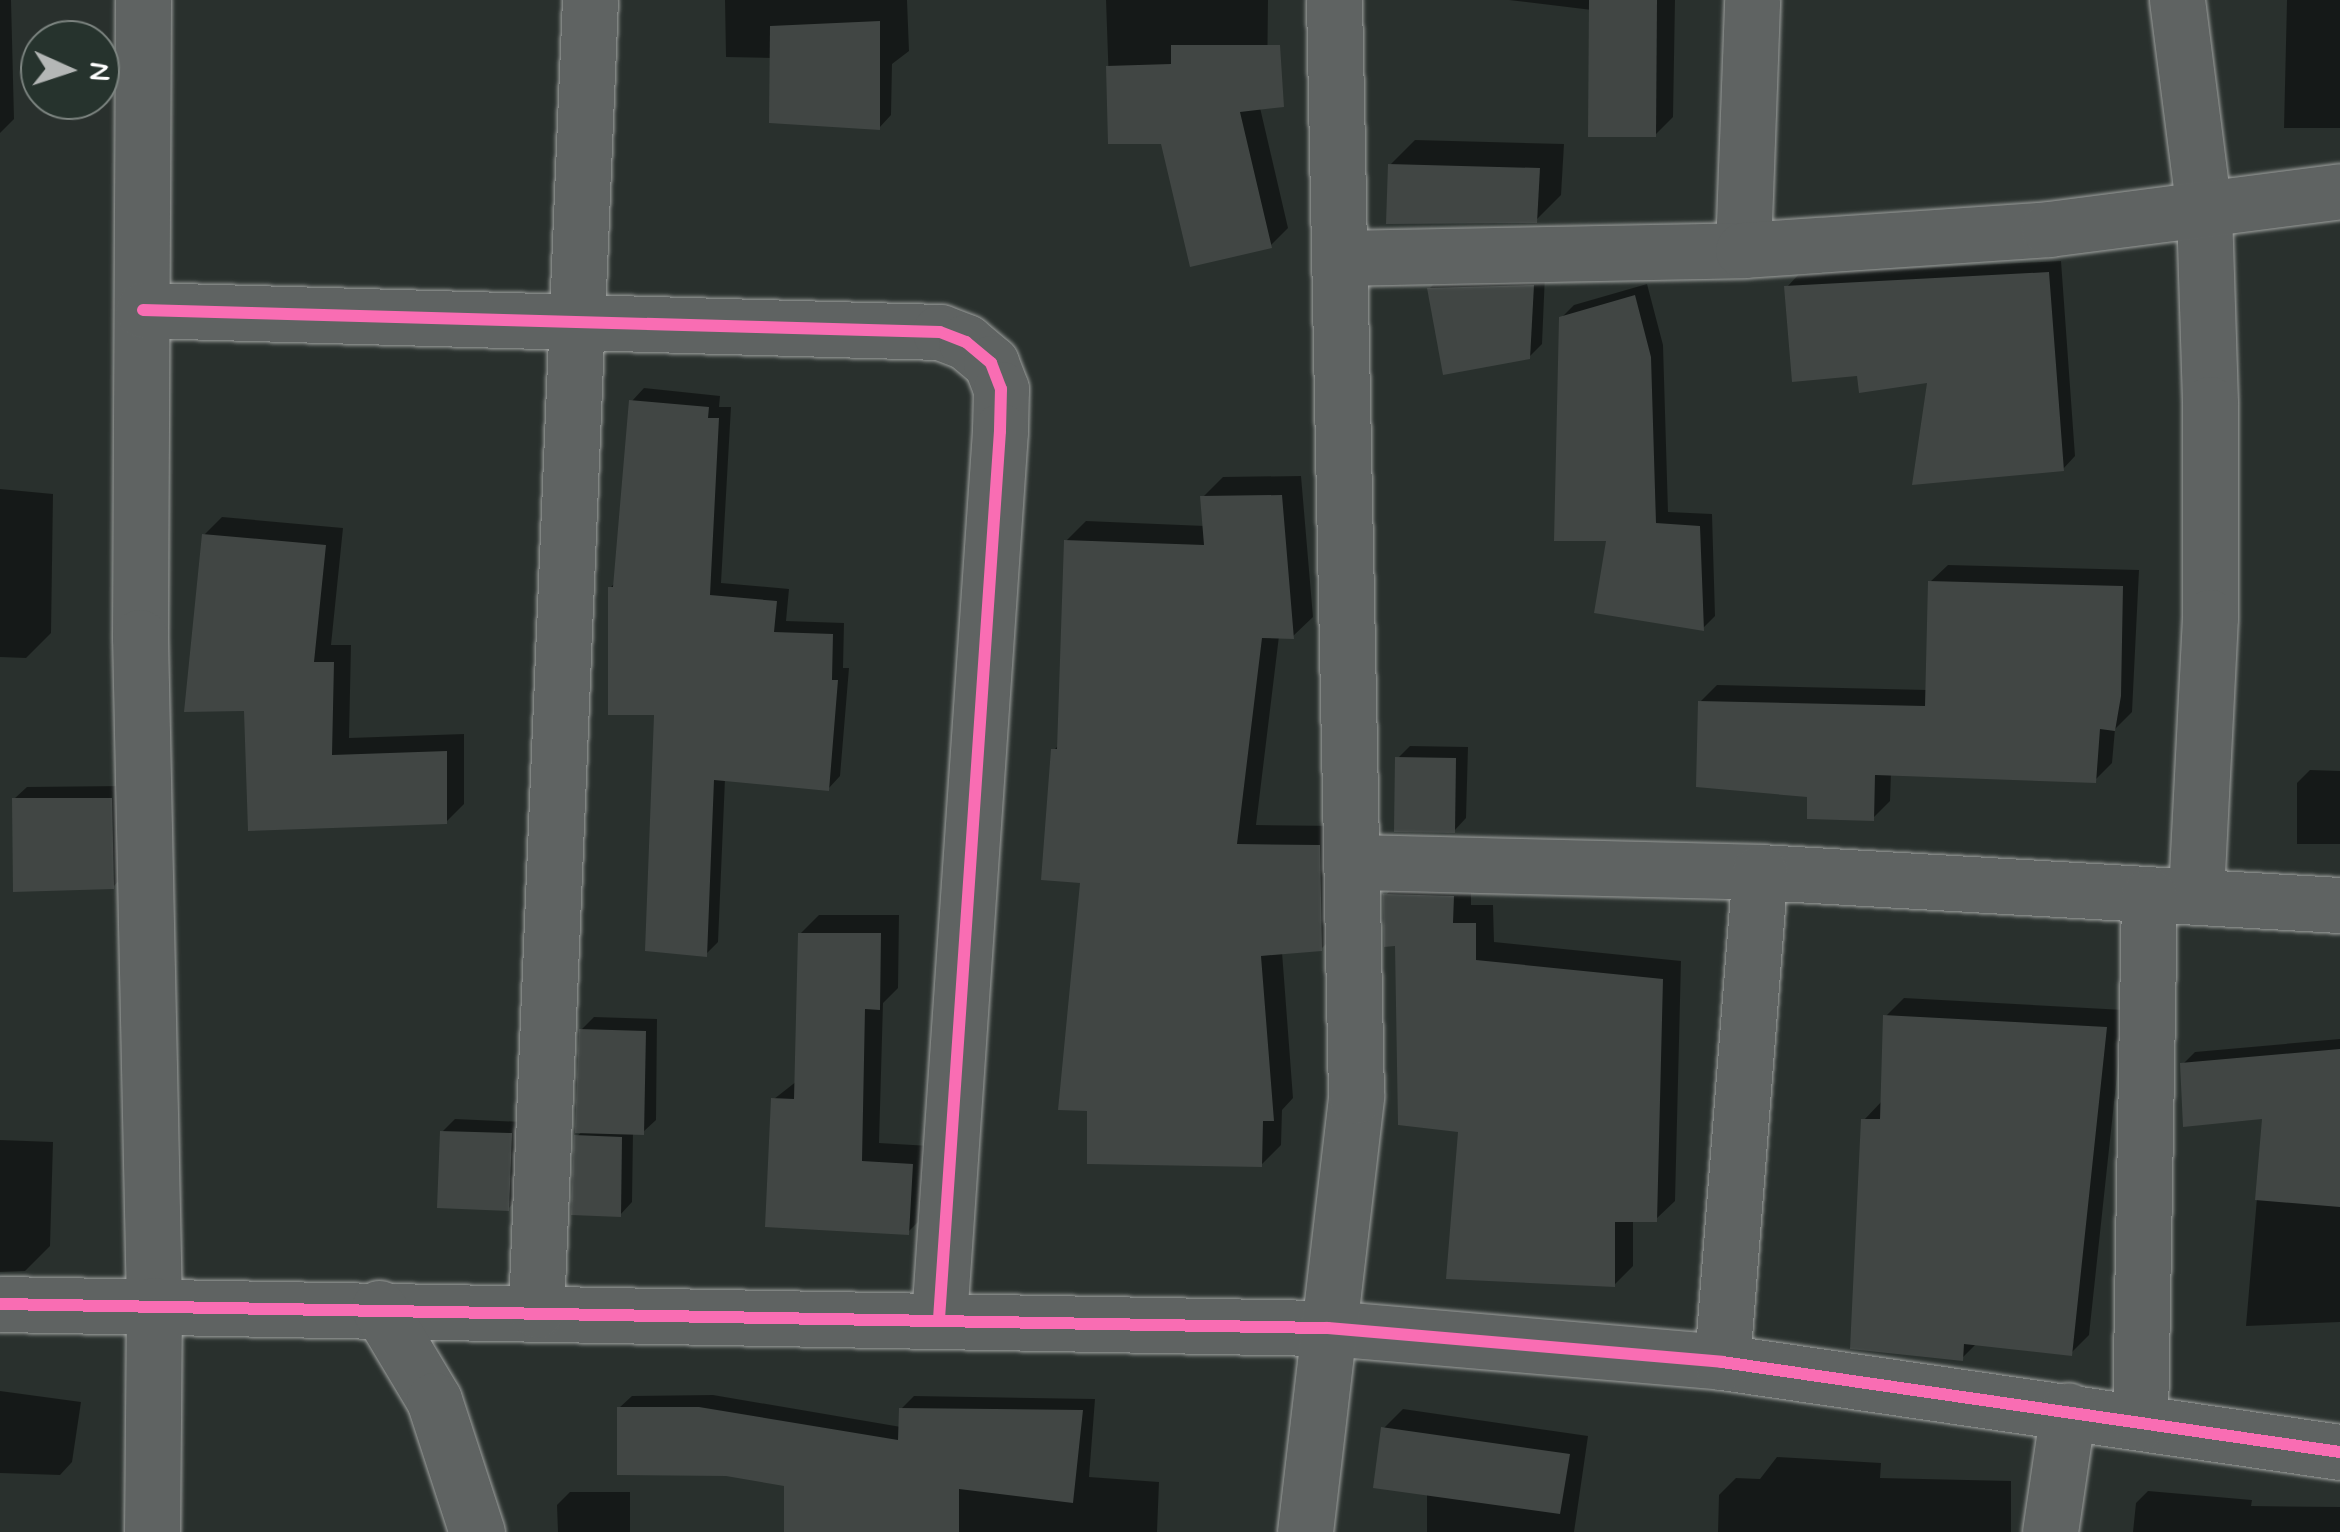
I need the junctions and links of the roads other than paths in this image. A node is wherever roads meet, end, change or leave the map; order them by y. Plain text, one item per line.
1 (143, 0) edge
2 (590, 0) edge
3 (1334, 0) edge
4 (1752, 0) edge
5 (2177, 0) edge
6 (2340, 191) edge
7 (2204, 212) junction
8 (1743, 250) junction
9 (1339, 258) junction
10 (143, 310) junction
11 (573, 322) junction
12 (1354, 862) junction
13 (1760, 872) junction
14 (2172, 896) junction
15 (2340, 905) edge
16 (0, 1304) edge
17 (154, 1305) junction
18 (379, 1308) junction
19 (536, 1310) junction
20 (939, 1320) junction
21 (1328, 1328) junction
22 (1722, 1362) junction
23 (2068, 1410) junction
24 (2140, 1421) junction
25 (2340, 1452) edge
26 (152, 1532) edge
27 (477, 1532) edge
28 (1305, 1532) edge
29 (2050, 1532) edge

1 - 10 street
2 - 11 street
3 - 9 street
4 - 8 street
5 - 7 street
6 - 7 street
7 - 8 street
7 - 14 street
8 - 9 street
9 - 12 street
10 - 11 street
10 - 17 street
11 - 19 street
11 - 20 street
12 - 13 street
12 - 21 street
13 - 14 street
13 - 22 street
14 - 15 street
14 - 24 street
16 - 17 street
17 - 18 street
17 - 26 street
18 - 19 street
18 - 27 street
19 - 20 street
20 - 21 street
21 - 22 street
21 - 28 street
22 - 23 street
23 - 24 street
23 - 29 street
24 - 25 street

